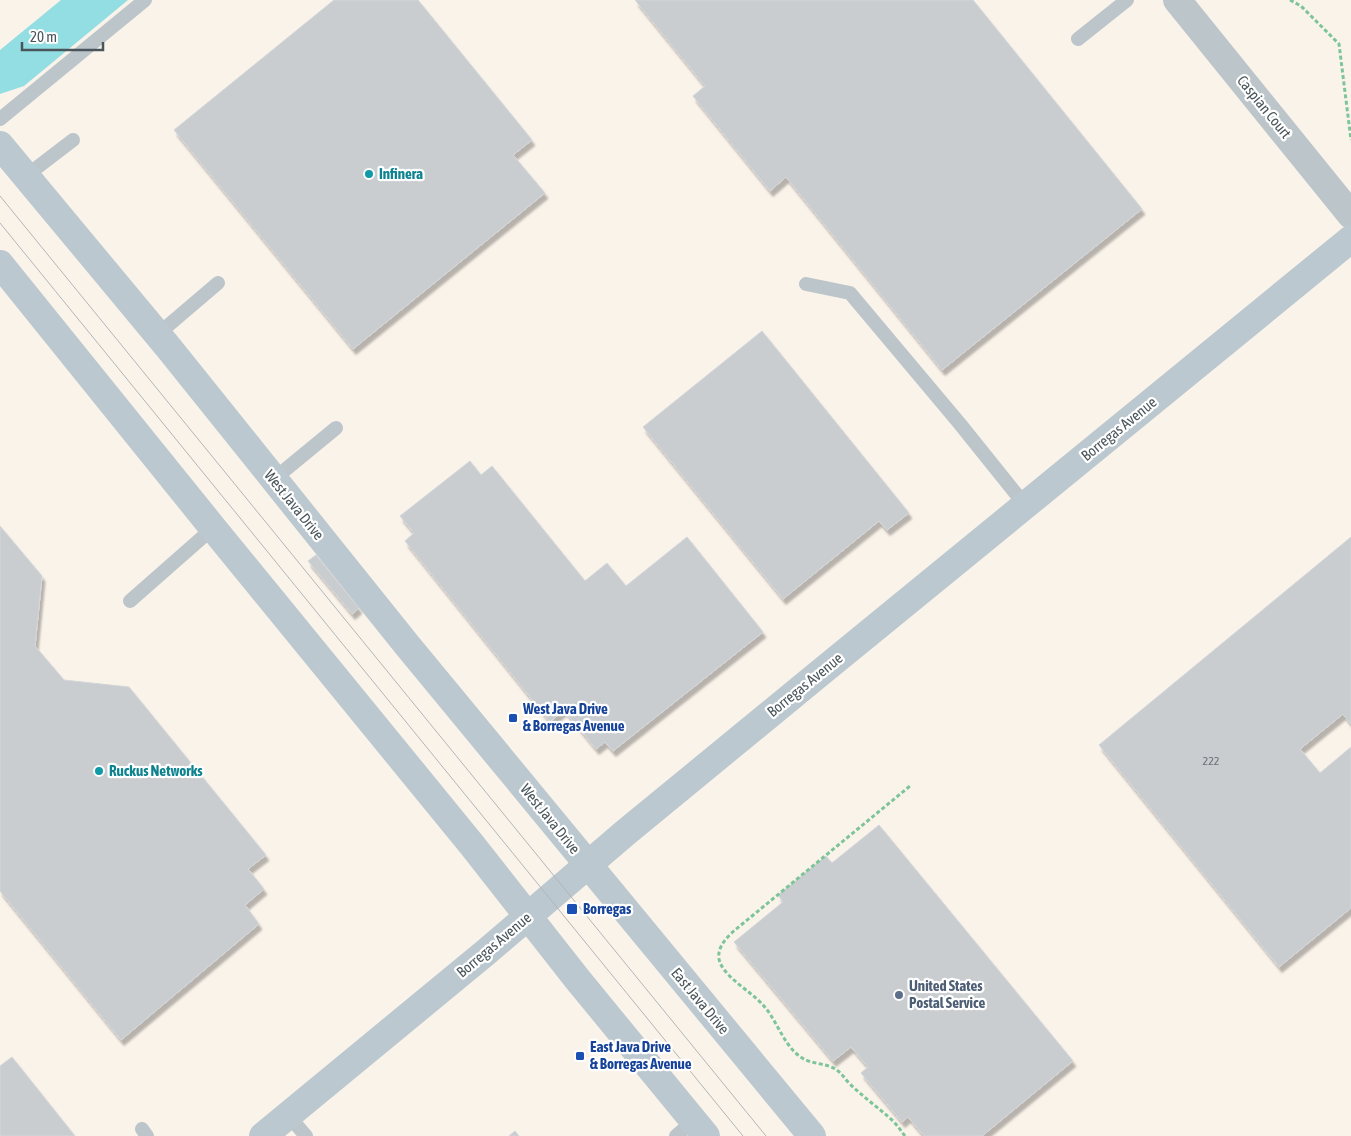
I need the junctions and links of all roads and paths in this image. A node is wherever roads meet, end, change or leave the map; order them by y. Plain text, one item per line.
1 (145, 0) edge
2 (1127, 0) edge
3 (1177, 0) edge
4 (1290, 0) edge
5 (1078, 39) dead end
6 (0, 119) edge
7 (73, 140) dead end
8 (1351, 140) edge
9 (0, 145) edge
10 (26, 176) junction
11 (1351, 215) edge
12 (1351, 239) edge
13 (0, 264) edge
14 (218, 283) dead end
15 (806, 284) dead end
16 (157, 335) junction
17 (336, 428) dead end
18 (274, 479) junction
19 (1026, 505) junction
20 (213, 528) junction
21 (130, 601) dead end
22 (910, 786) dead end
23 (588, 865) junction
24 (528, 917) junction
25 (288, 1115) junction
26 (692, 1131) edge
27 (263, 1136) edge
28 (306, 1136) edge
29 (812, 1136) edge
30 (905, 1136) edge

1 - 6 lane
2 - 5 lane
3 - 11 street, Caspian Court
4 - 8 path
7 - 10 lane
9 - 10 main road, West Java Drive
10 - 16 main road, West Java Drive
12 - 19 main road, Borregas Avenue
13 - 20 main road
14 - 16 lane
15 - 19 lane
16 - 18 main road, West Java Drive
17 - 18 lane
18 - 23 main road, West Java Drive
19 - 23 main road, Borregas Avenue
20 - 21 lane
20 - 24 main road
22 - 30 path
23 - 24 main road, Borregas Avenue
23 - 29 main road, East Java Drive
24 - 25 main road, Borregas Avenue
24 - 26 main road
25 - 27 main road, Borregas Avenue
25 - 28 lane

